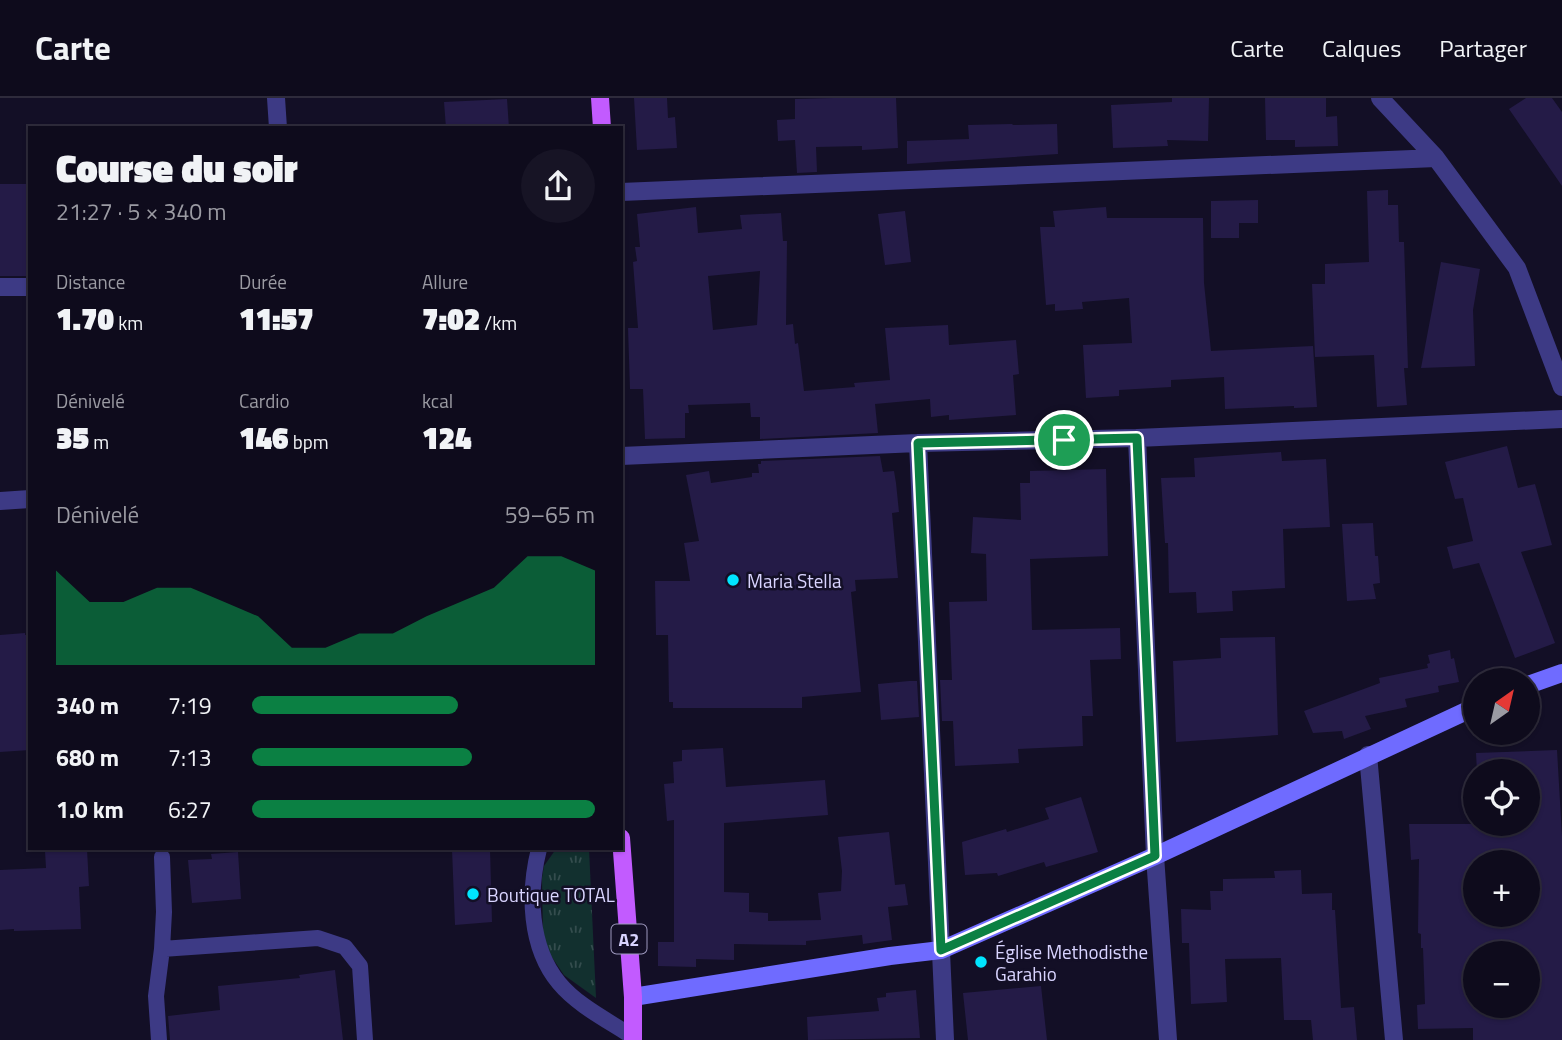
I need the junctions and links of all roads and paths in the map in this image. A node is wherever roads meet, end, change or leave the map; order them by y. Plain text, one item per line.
1 (276, 98) edge
2 (600, 98) edge
3 (1380, 98) edge
4 (278, 126) edge
5 (602, 126) edge
6 (1437, 158) junction
7 (623, 192) edge
8 (28, 286) edge
9 (0, 287) edge
10 (1562, 387) edge
11 (1562, 419) edge
12 (1137, 438) junction
13 (918, 443) junction
14 (623, 456) edge
15 (28, 499) edge
16 (0, 501) edge
17 (1562, 673) edge
18 (1540, 681) edge
19 (1463, 712) edge
20 (1368, 755) junction
21 (539, 850) edge
22 (622, 850) edge
23 (1155, 856) junction
24 (162, 857) dead end
25 (162, 949) junction
26 (941, 950) junction
27 (633, 998) junction
28 (633, 1039) edge
29 (159, 1040) edge
30 (365, 1040) edge
31 (945, 1040) edge
32 (1168, 1040) edge
33 (1394, 1040) edge

1 - 4 street
2 - 5 main road
3 - 6 street
6 - 7 street
6 - 10 street
8 - 9 street
11 - 12 street
12 - 13 street
12 - 23 street
13 - 14 street
13 - 26 street
15 - 16 street
17 - 18 street
19 - 20 street
20 - 23 street
20 - 33 street
21 - 28 lane
22 - 27 main road, A2
23 - 26 street
23 - 32 street
24 - 25 lane
25 - 29 lane
25 - 30 lane
26 - 27 street
26 - 31 street
27 - 28 main road, A2

